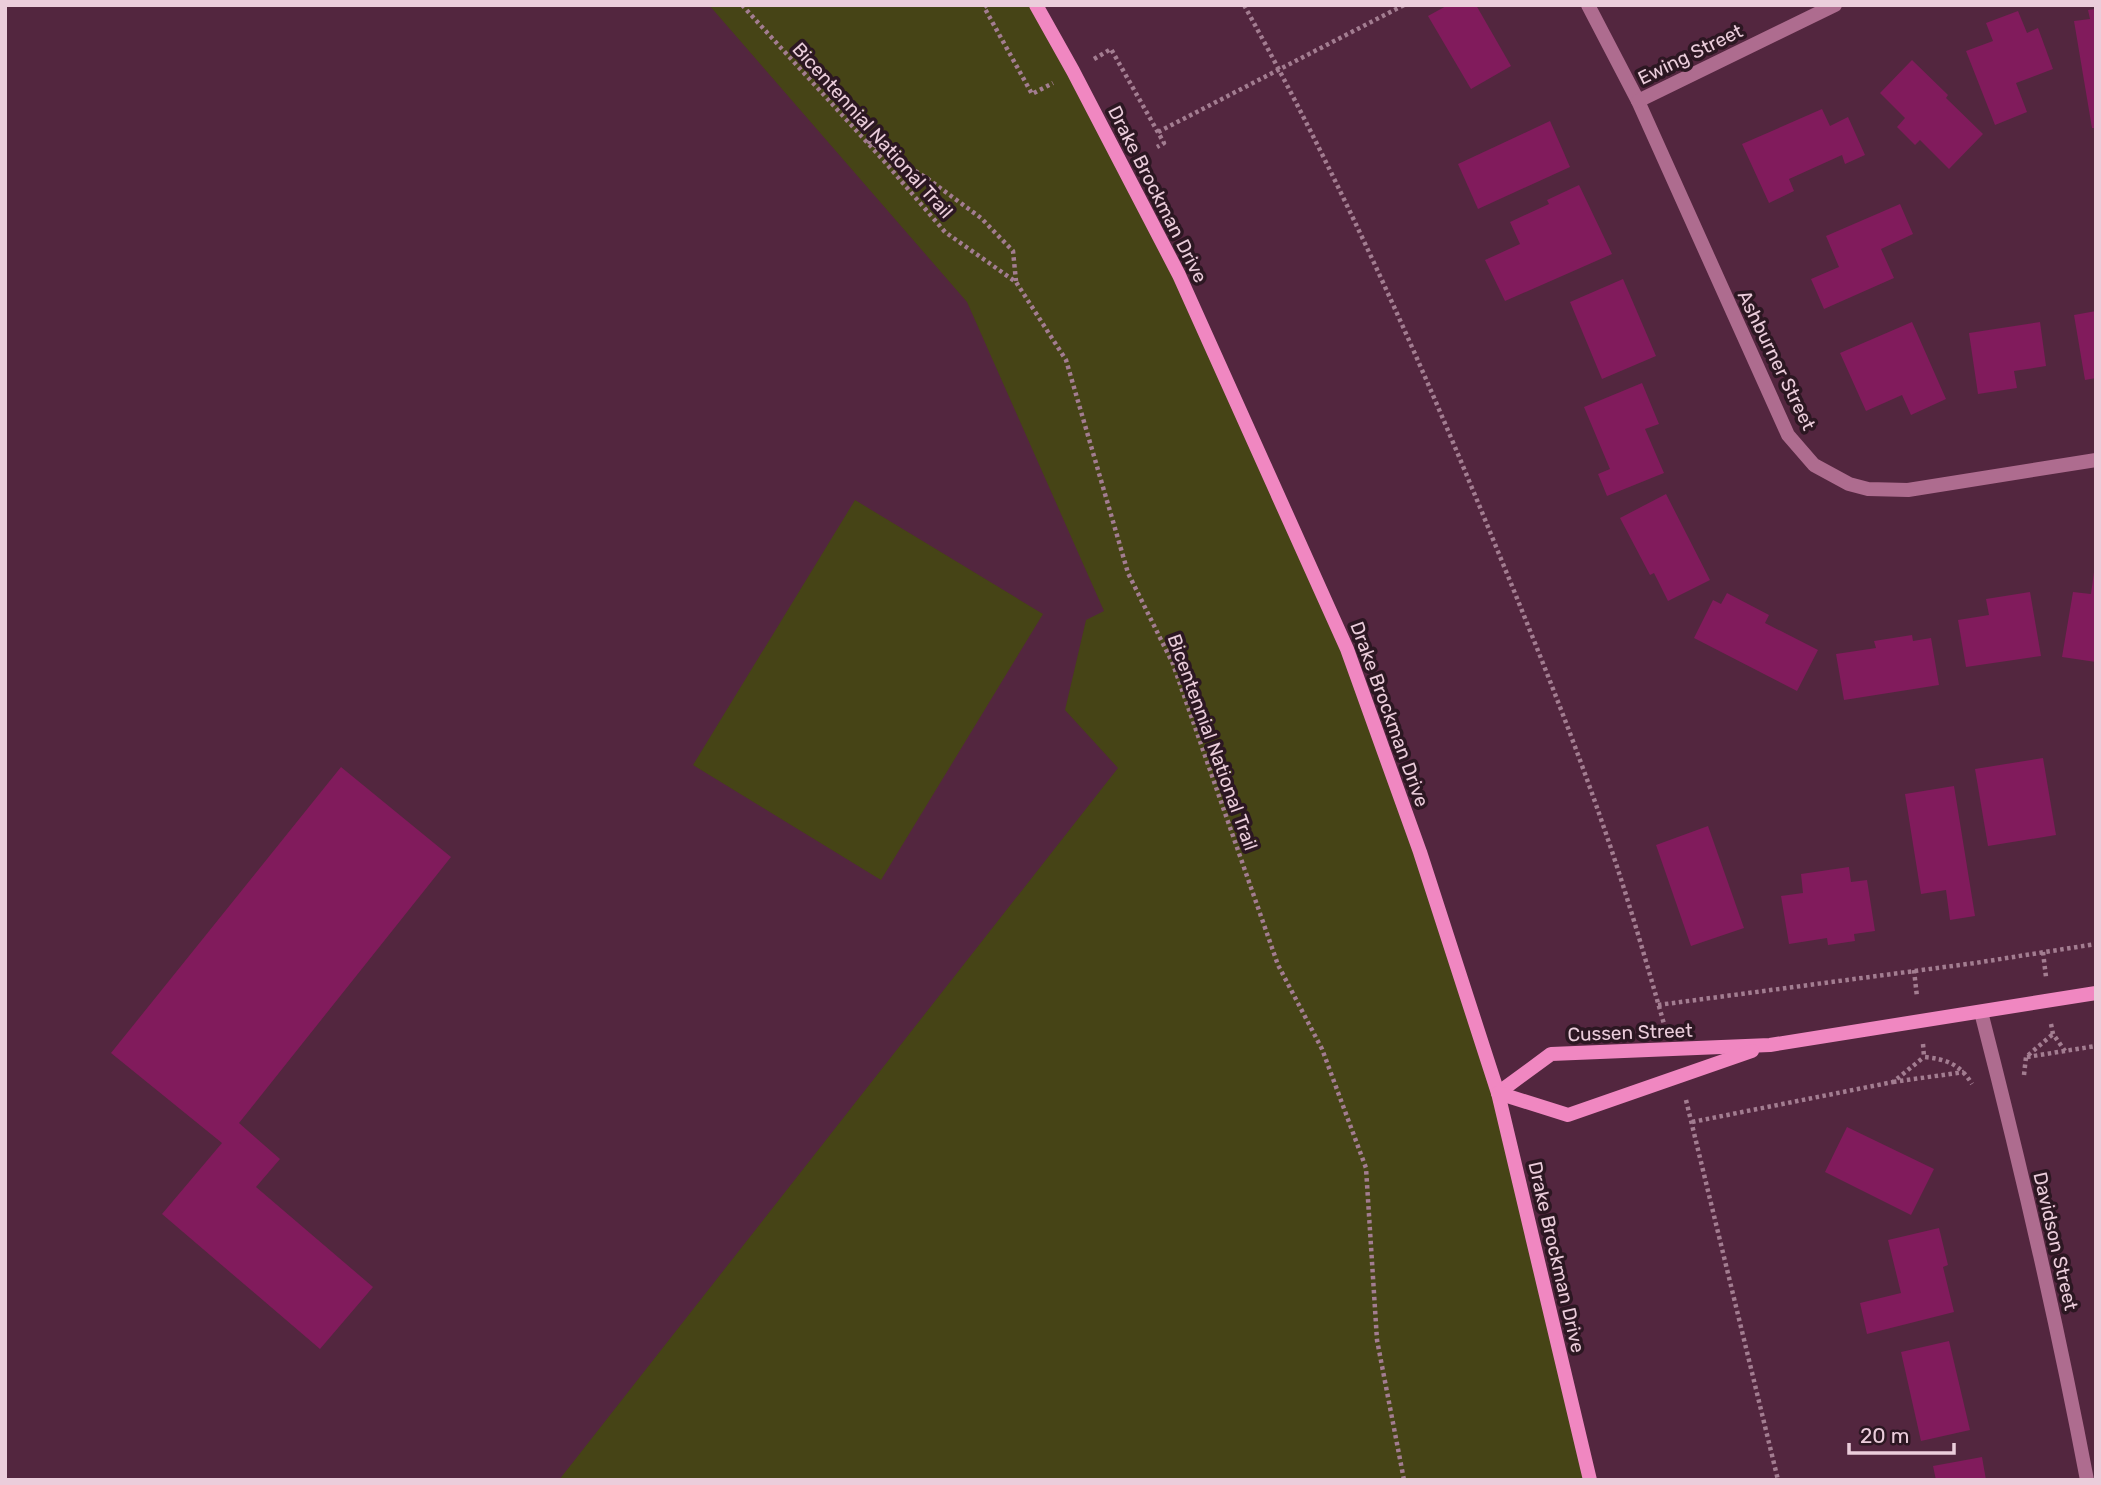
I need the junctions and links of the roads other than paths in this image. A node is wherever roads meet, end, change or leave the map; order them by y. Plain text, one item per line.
1 (1036, 5) edge
2 (1588, 5) edge
3 (1835, 5) edge
4 (1637, 101) junction
5 (2096, 460) edge
6 (2096, 993) edge
7 (1981, 1012) junction
8 (1770, 1045) junction
9 (1498, 1093) junction
10 (1590, 1480) edge
11 (2087, 1480) edge

1 - 9 main road, Drake Brockman Drive
2 - 4 street, Ashburner Street
3 - 4 street, Ewing Street
4 - 5 street, Ashburner Street
6 - 7 main road, Cussen Street
7 - 8 main road, Cussen Street
7 - 11 street, Davidson Street
8 - 9 main road, Cussen Street
8 - 9 main road, Cussen Street
9 - 10 main road, Drake Brockman Drive

